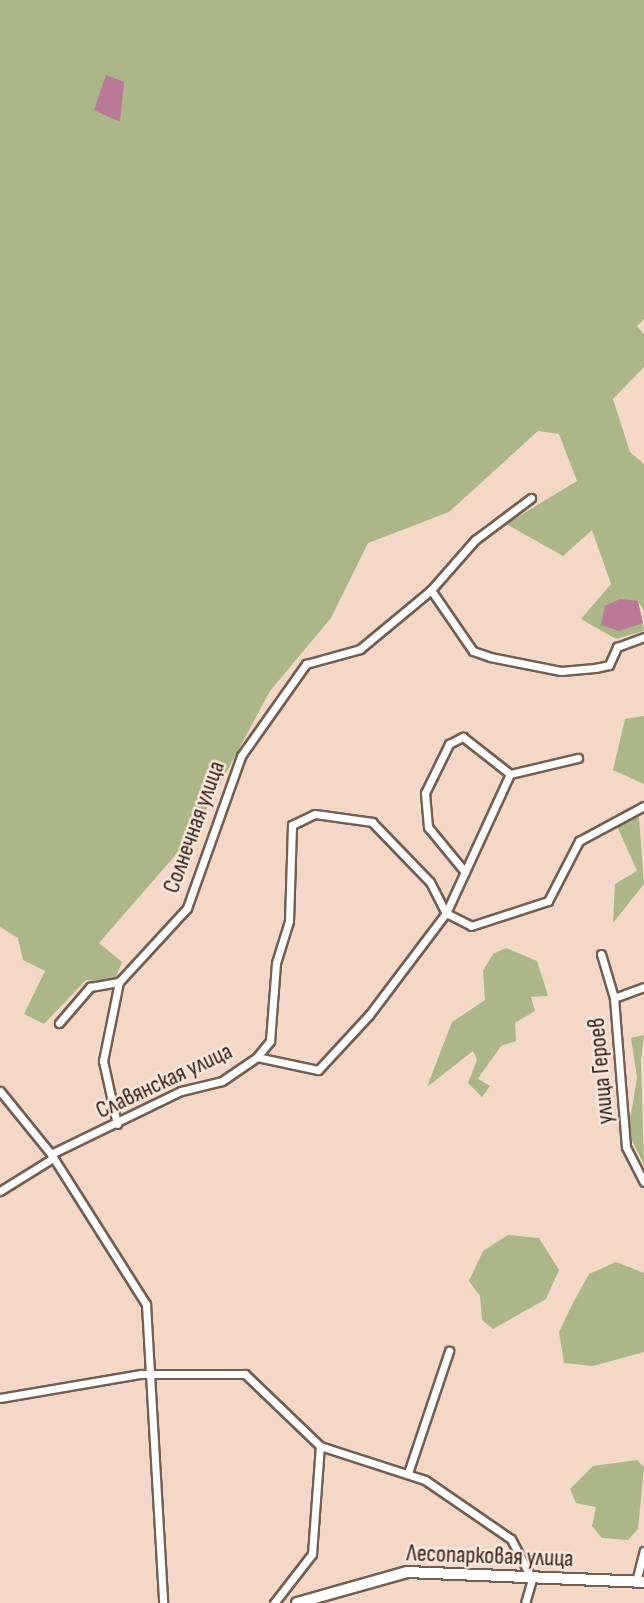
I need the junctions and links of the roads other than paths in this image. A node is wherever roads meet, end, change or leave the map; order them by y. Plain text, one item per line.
1 (531, 498) dead end
2 (431, 590) junction
3 (644, 636) edge
4 (578, 758) dead end
5 (510, 774) junction
6 (644, 806) edge
7 (464, 872) junction
8 (446, 913) junction
9 (601, 954) dead end
10 (120, 982) junction
11 (644, 987) edge
12 (614, 998) junction
13 (59, 1023) dead end
14 (257, 1057) junction
15 (0, 1091) edge
16 (117, 1124) junction
17 (52, 1156) junction
18 (644, 1182) edge
19 (0, 1191) edge
20 (449, 1351) dead end
21 (153, 1376) junction
22 (0, 1398) edge
23 (320, 1446) junction
24 (408, 1473) junction
25 (644, 1550) edge
26 (532, 1579) junction
27 (640, 1582) edge
28 (163, 1603) edge
29 (274, 1603) edge
30 (297, 1603) edge
31 (525, 1603) edge

1 - 2 street, Солнечная улица
2 - 3 street
2 - 10 street, Солнечная улица
4 - 5 street
5 - 7 street
5 - 7 street
6 - 8 street
7 - 8 street
8 - 14 street
8 - 14 street, Славянская улица
9 - 12 street, улица Героев
10 - 13 street
10 - 16 street
11 - 12 street
12 - 18 street, улица Героев
14 - 16 street, Славянская улица
15 - 17 street
16 - 17 street, Славянская улица
17 - 19 street, Славянская улица
17 - 21 street
20 - 24 street
21 - 22 street
21 - 23 street
21 - 28 street
23 - 24 street
23 - 29 street
24 - 26 street
25 - 27 street
26 - 27 street, Лесопарковая улица
26 - 30 street, Лесопарковая улица
26 - 31 street

